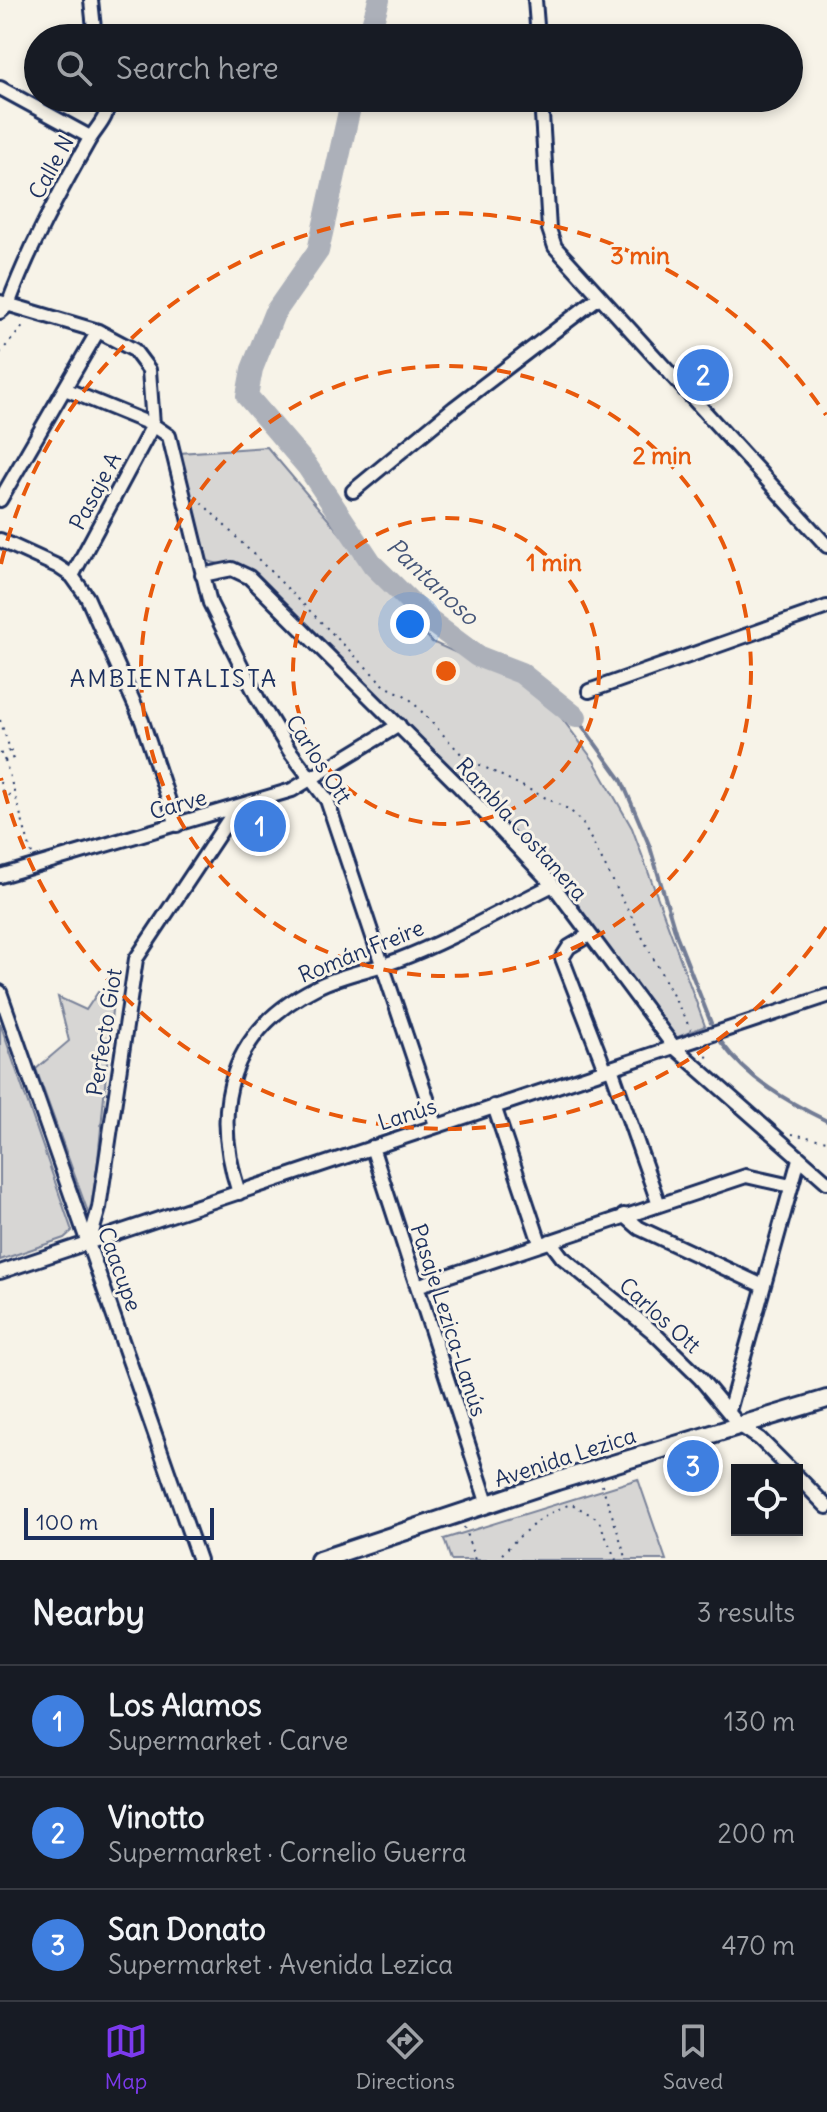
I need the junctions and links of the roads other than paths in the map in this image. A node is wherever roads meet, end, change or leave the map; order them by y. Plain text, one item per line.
1 (91, 0) edge
2 (535, 0) edge
3 (94, 24) edge
4 (537, 24) edge
5 (0, 88) edge
6 (24, 101) edge
7 (44, 112) edge
8 (107, 112) edge
9 (542, 112) edge
10 (90, 137) junction
11 (599, 297) junction
12 (3, 306) edge
13 (98, 331) junction
14 (65, 389) junction
15 (153, 425) junction
16 (353, 491) dead end
17 (0, 500) edge
18 (0, 540) edge
19 (827, 546) edge
20 (202, 575) junction
21 (72, 576) junction
22 (827, 607) edge
23 (589, 691) dead end
24 (399, 725) junction
25 (312, 780) junction
26 (237, 807) junction
27 (177, 825) junction
28 (0, 876) edge
29 (553, 885) junction
30 (589, 935) junction
31 (383, 965) junction
32 (0, 992) edge
33 (827, 996) edge
34 (674, 1047) junction
35 (608, 1068) junction
36 (494, 1106) junction
37 (436, 1125) junction
38 (372, 1147) junction
39 (799, 1159) junction
40 (827, 1182) edge
41 (791, 1186) junction
42 (239, 1193) junction
43 (659, 1205) junction
44 (624, 1215) junction
45 (545, 1242) junction
46 (89, 1243) junction
47 (0, 1272) edge
48 (417, 1286) junction
49 (763, 1286) junction
50 (827, 1399) edge
51 (734, 1418) junction
52 (785, 1464) edge
53 (803, 1482) edge
54 (488, 1505) junction
55 (827, 1507) edge
56 (199, 1560) edge
57 (319, 1560) edge

1 - 3 street
2 - 4 street
5 - 6 street
7 - 10 street
8 - 10 street, Calle N
9 - 11 street
10 - 12 street, Calle N
11 - 16 street
11 - 19 street
12 - 13 street
13 - 14 street
13 - 15 street
14 - 15 street
14 - 17 street
15 - 20 street, Carlos Ott
15 - 21 street, Pasaje A
18 - 21 street
20 - 24 street, Rambla Costanera
20 - 25 street, Carlos Ott
21 - 27 street
22 - 23 street
24 - 25 street, Carve
24 - 29 street, Rambla Costanera
25 - 26 street, Carve
25 - 31 street, Carlos Ott
26 - 27 street, Carve
26 - 46 street, Perfecto Giot
27 - 28 street, Carve
29 - 30 street, Rambla Costanera
29 - 31 street, Román Freire
30 - 34 street, Rambla Costanera
30 - 35 street
31 - 37 street, Carlos Ott
31 - 42 street, Román Freire
32 - 46 street, Caacupe
33 - 34 street, Lanús
34 - 35 street, Lanús
34 - 39 street, Rambla Costanera
35 - 36 street, Lanús
35 - 43 street
36 - 37 street, Lanús
36 - 45 street, Carlos Ott
37 - 38 street, Lanús
38 - 42 street, Lanús
38 - 48 street, Pasaje Lezica-Lanús
39 - 40 street, Rambla Costanera
39 - 41 street
41 - 43 street
41 - 49 street
42 - 46 street, Lanús
43 - 44 street
44 - 45 street
44 - 49 street
45 - 48 street
45 - 51 street, Carlos Ott
46 - 47 street, Lanús
46 - 56 street, Caacupe
48 - 54 street, Pasaje Lezica-Lanús
49 - 51 street
50 - 51 street, Avenida Lezica
51 - 52 street, Carlos Ott
51 - 54 street, Avenida Lezica
53 - 55 street
54 - 57 street, Avenida Lezica

